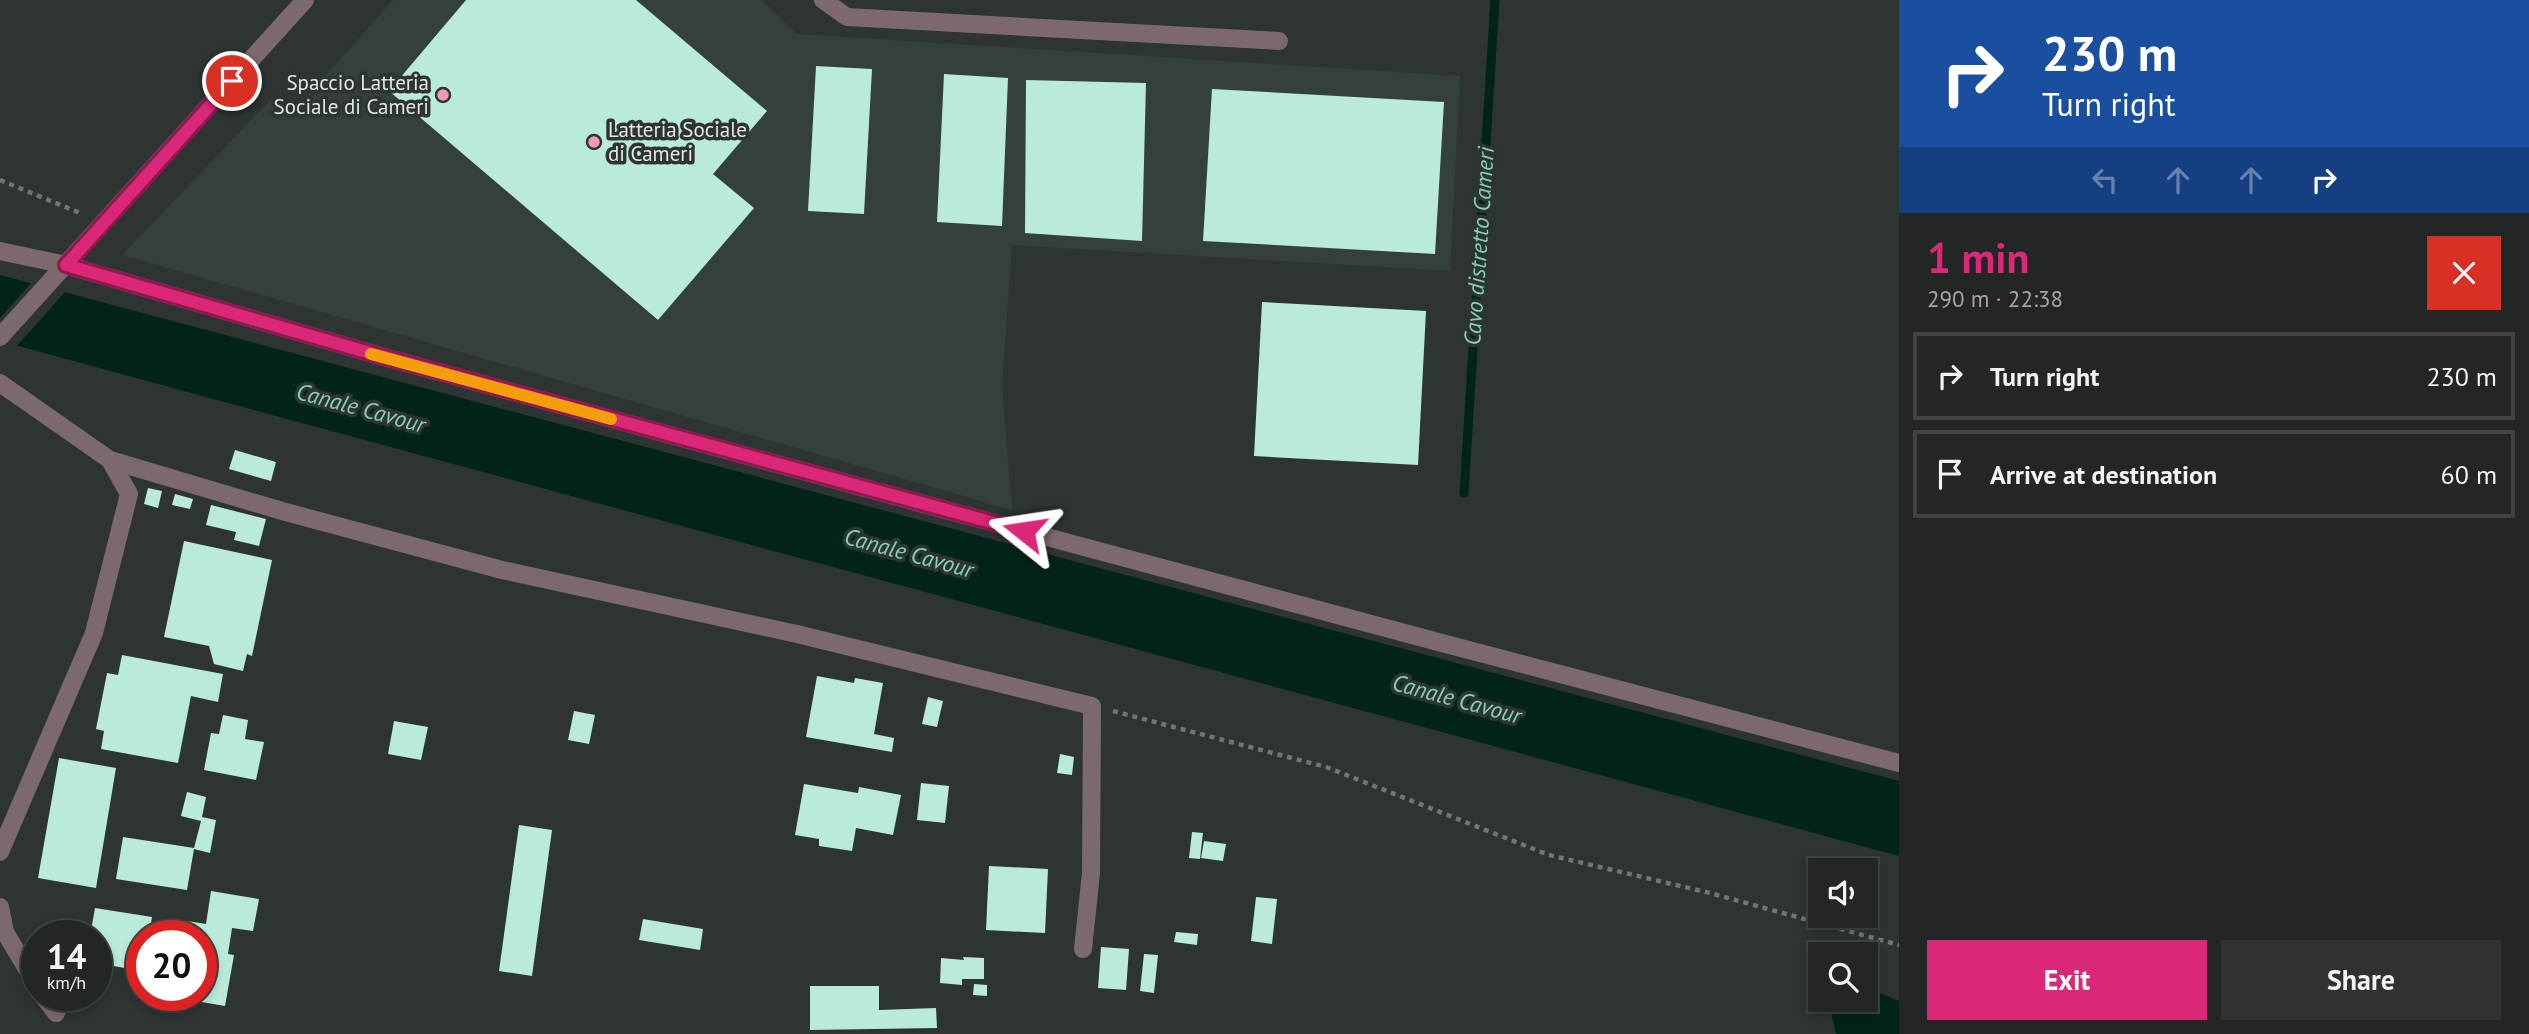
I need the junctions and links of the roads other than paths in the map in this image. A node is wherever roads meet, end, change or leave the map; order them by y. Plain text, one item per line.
1 (305, 0) edge
2 (823, 0) edge
3 (1279, 41) dead end
4 (0, 250) edge
5 (66, 265) junction
6 (0, 337) edge
7 (0, 383) edge
8 (110, 460) junction
9 (1899, 763) edge
10 (0, 852) edge
11 (0, 907) edge
12 (1083, 949) dead end
13 (21, 959) edge

1 - 5 street
2 - 3 street
4 - 5 street
5 - 6 street
5 - 9 street
7 - 8 street
8 - 10 street
8 - 12 street
11 - 13 street

